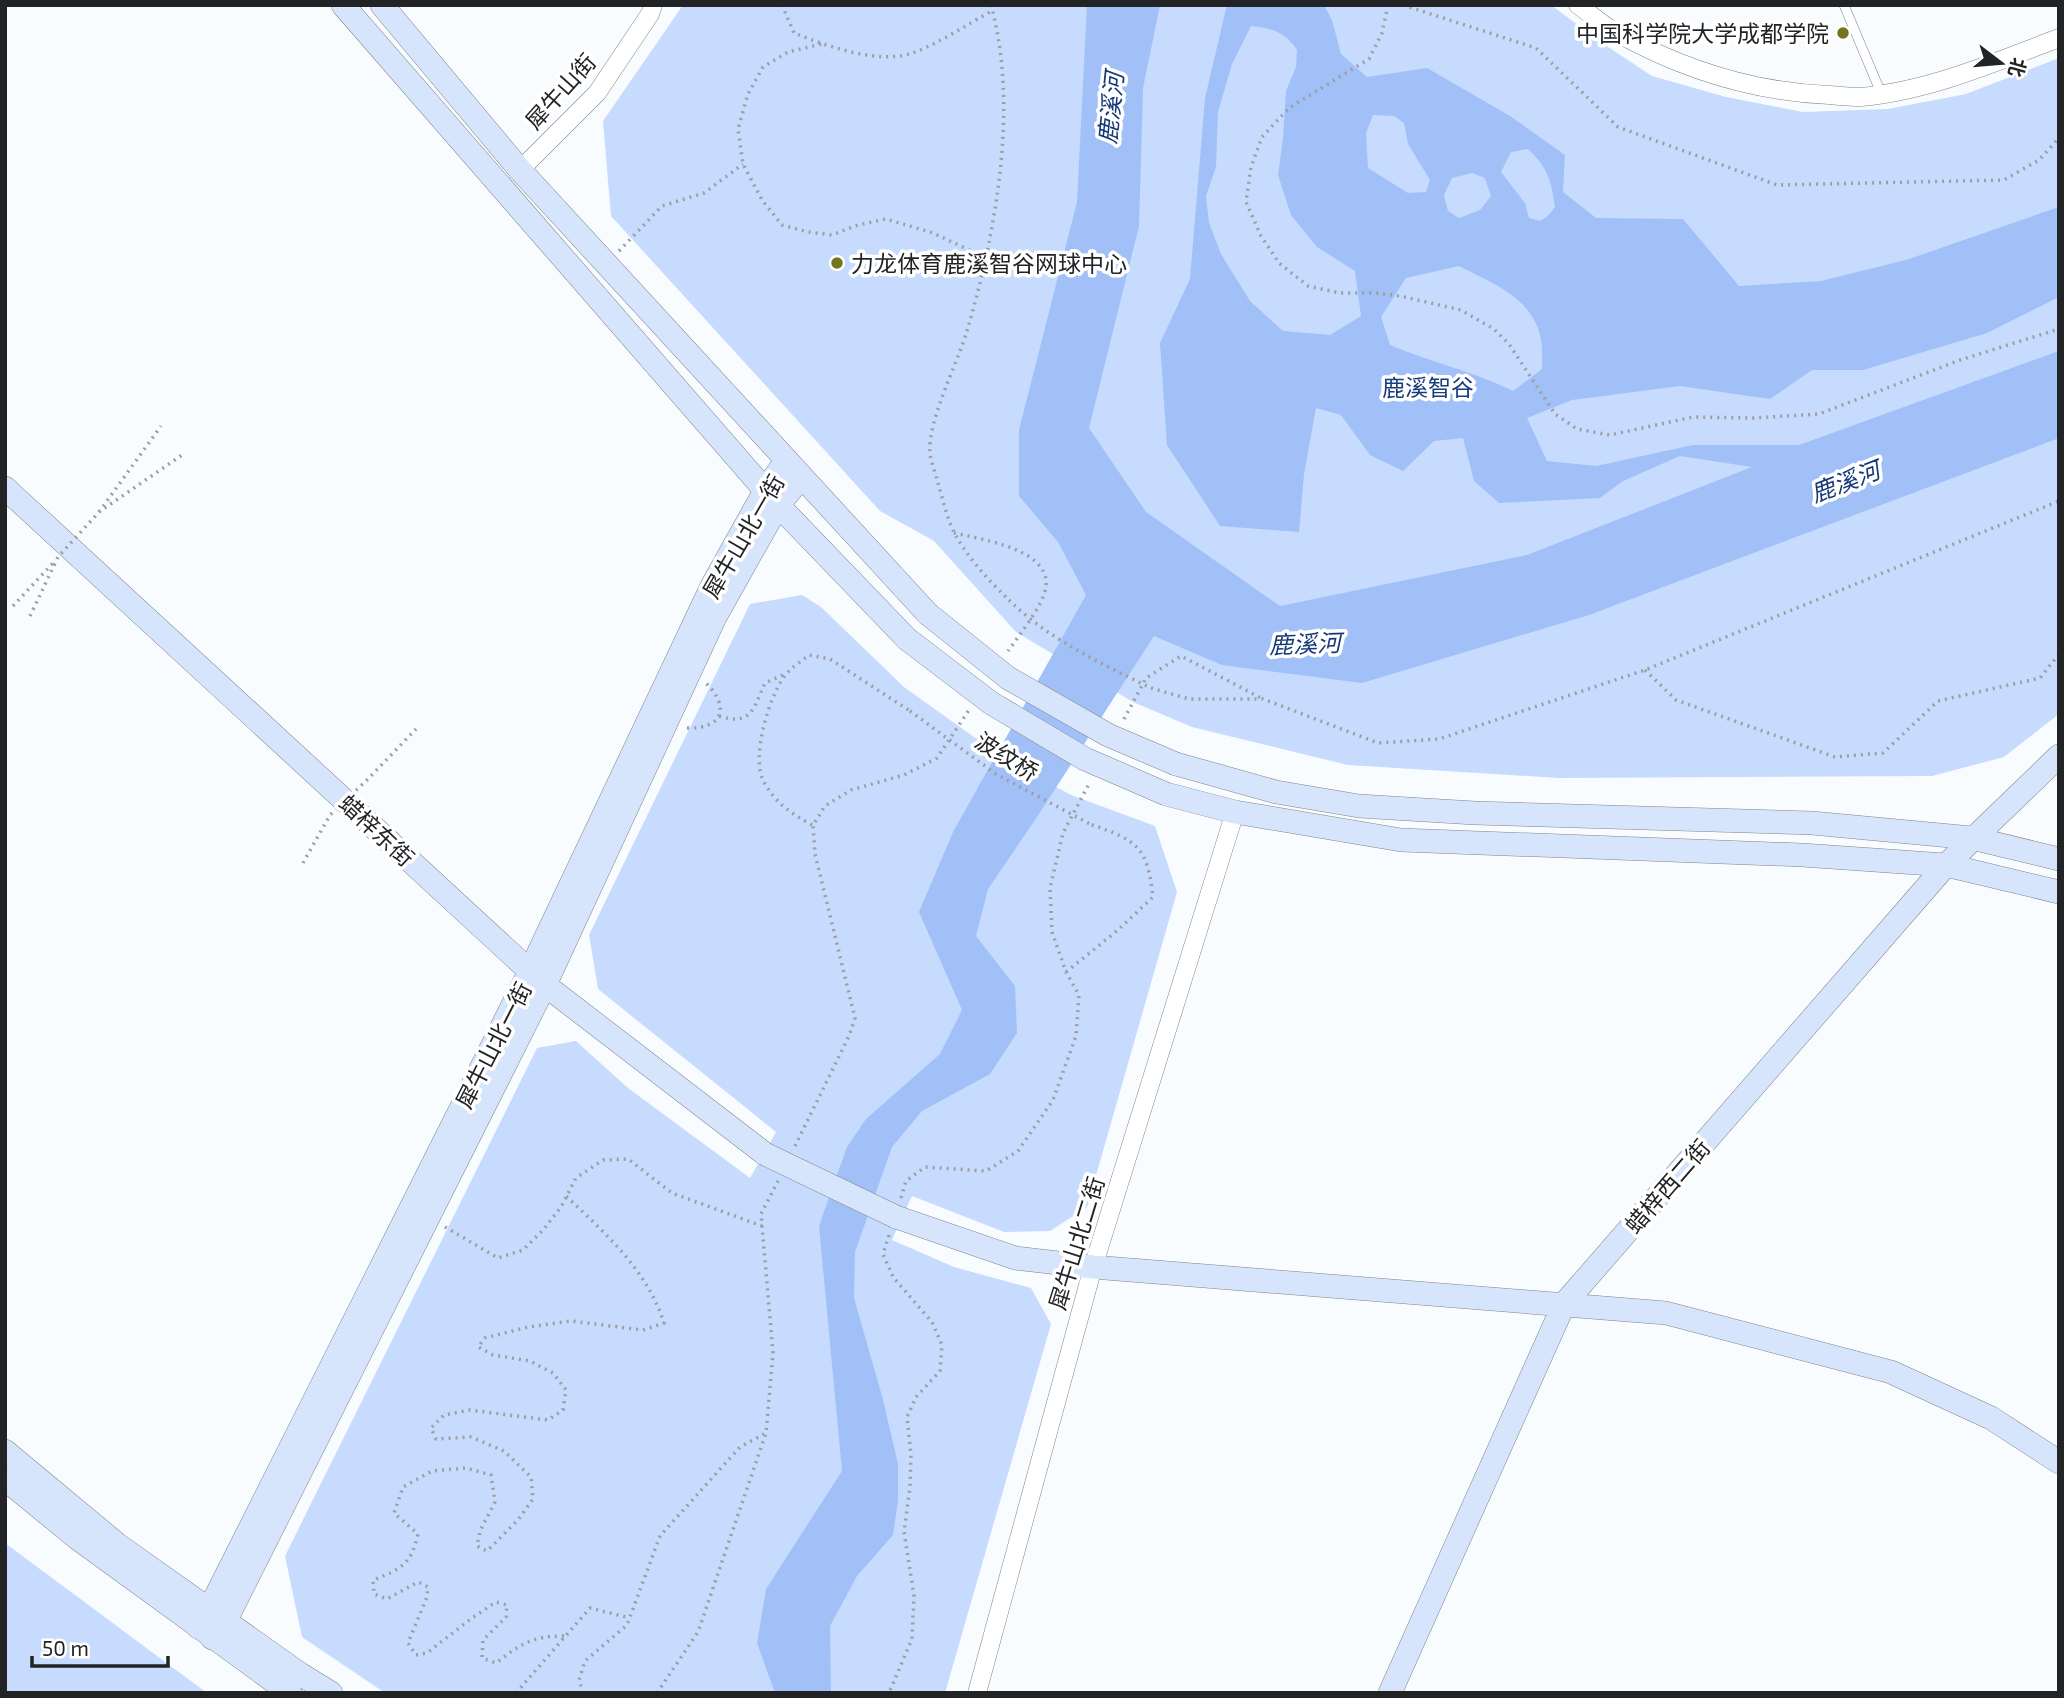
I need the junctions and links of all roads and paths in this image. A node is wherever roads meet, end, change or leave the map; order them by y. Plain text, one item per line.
1 (344, 5) edge
2 (382, 5) edge
3 (653, 5) edge
4 (782, 5) edge
5 (1388, 5) edge
6 (1403, 5) edge
7 (1578, 5) edge
8 (1844, 5) edge
9 (992, 8) edge
10 (2059, 38) edge
11 (821, 44) junction
12 (1881, 93) junction
13 (2059, 138) edge
14 (743, 164) junction
15 (520, 170) junction
16 (985, 257) junction
17 (608, 266) junction
18 (2059, 329) edge
19 (161, 426) dead end
20 (185, 453) dead end
21 (794, 469) junction
22 (5, 488) edge
23 (772, 497) junction
24 (2059, 501) edge
25 (99, 512) junction
26 (954, 533) junction
27 (58, 557) junction
28 (13, 606) dead end
29 (30, 616) dead end
30 (1006, 653) dead end
31 (2059, 654) edge
32 (1645, 670) junction
33 (787, 673) junction
34 (706, 683) dead end
35 (1263, 699) junction
36 (975, 700) dead end
37 (719, 716) junction
38 (1120, 726) dead end
39 (685, 728) dead end
40 (415, 729) dead end
41 (2059, 756) edge
42 (1095, 773) dead end
43 (1235, 812) junction
44 (813, 825) junction
45 (1972, 838) junction
46 (2059, 859) edge
47 (303, 863) dead end
48 (1946, 865) junction
49 (2059, 891) edge
50 (1066, 972) junction
51 (537, 978) junction
52 (791, 1154) dead end
53 (779, 1178) dead end
54 (566, 1196) junction
55 (429, 1217) junction
56 (895, 1217) junction
57 (762, 1226) junction
58 (1093, 1267) junction
59 (1564, 1304) junction
60 (766, 1433) junction
61 (5, 1451) edge
62 (2059, 1462) edge
63 (5, 1479) edge
64 (630, 1618) junction
65 (211, 1624) junction
66 (564, 1636) junction
67 (290, 1693) edge
68 (331, 1693) edge
69 (516, 1693) edge
70 (583, 1693) edge
71 (657, 1693) edge
72 (889, 1693) edge
73 (977, 1693) edge
74 (1390, 1693) edge

1 - 23 street
2 - 15 street
3 - 15 street, 犀牛山街
4 - 11 path
5 - 18 path
6 - 13 path
7 - 12 street
8 - 12 lane
9 - 11 path
9 - 16 path
10 - 12 street
11 - 14 path
14 - 16 path
14 - 17 path
15 - 17 street
16 - 26 path
17 - 21 street
19 - 25 path
20 - 25 path, bridge
21 - 23 street, 犀牛山北一街
21 - 45 street, bridge
22 - 51 street, 蜡梓东街
23 - 43 street, bridge
23 - 51 street, 犀牛山北一街
24 - 32 path
25 - 27 path, bridge
26 - 30 path
26 - 35 path, bridge
27 - 28 path, bridge
27 - 29 path, bridge
31 - 32 path
32 - 35 path
33 - 37 path
33 - 44 path
33 - 50 path, 波纹桥, bridge
34 - 37 path
35 - 38 path
36 - 44 path
37 - 39 path
40 - 47 path, bridge
41 - 45 street, 蜡梓西二街
42 - 50 path
43 - 48 street
43 - 58 street, 犀牛山北二街
44 - 52 path
45 - 46 street
45 - 48 street, 蜡梓西二街
48 - 49 street
48 - 59 street, 蜡梓西二街
50 - 56 path
51 - 55 street, 犀牛山北一街
51 - 56 street, 蜡梓东街, bridge
51 - 65 street, 犀牛山北一街
53 - 57 path
54 - 55 path
54 - 57 path
54 - 66 path
55 - 65 street, 犀牛山北一街
56 - 58 street, 蜡梓东街
56 - 72 path
57 - 60 path
58 - 59 street, 蜡梓东街
58 - 73 street, 犀牛山北二街
59 - 62 street, 蜡梓东街
59 - 74 street, 蜡梓西二街
60 - 64 path
60 - 71 path
61 - 65 street
63 - 65 street
64 - 66 path
64 - 70 path
65 - 67 street
65 - 68 street
66 - 69 path

